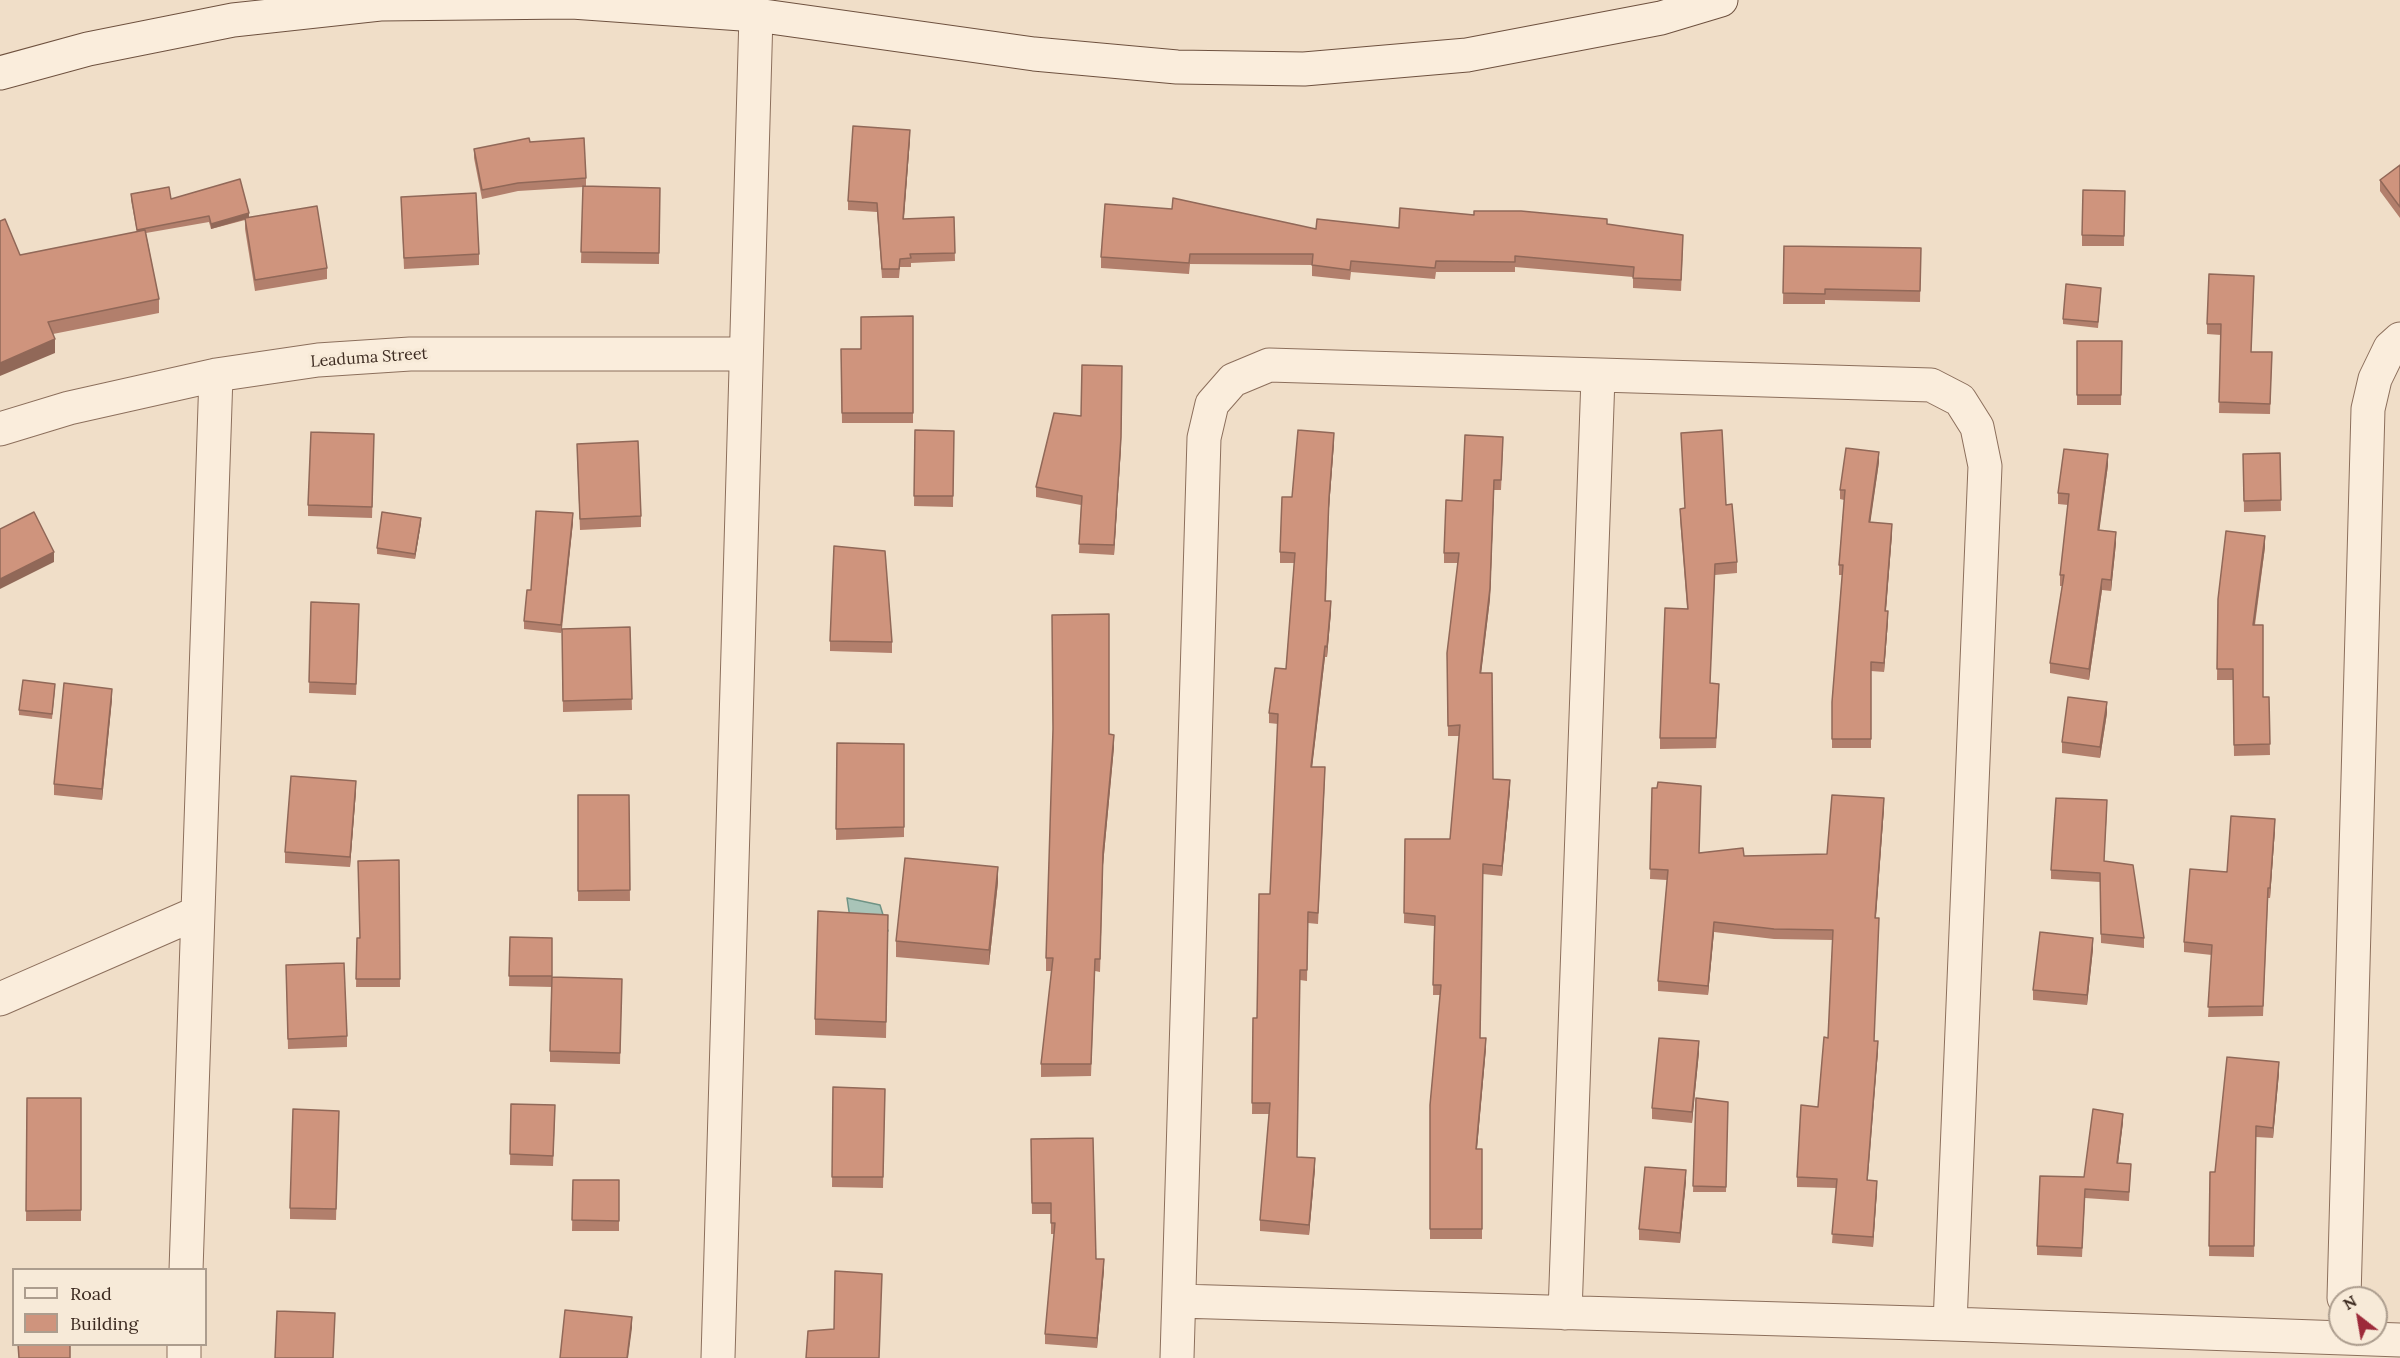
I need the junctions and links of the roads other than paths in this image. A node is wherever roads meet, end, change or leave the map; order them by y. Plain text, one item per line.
1 (1721, 0) edge
2 (756, 15) junction
3 (0, 73) edge
4 (2400, 339) edge
5 (746, 354) junction
6 (216, 375) junction
7 (1598, 377) junction
8 (0, 429) edge
9 (197, 912) junction
10 (0, 999) edge
11 (186, 1268) edge
12 (2344, 1286) edge
13 (1179, 1301) junction
14 (1565, 1313) junction
15 (1950, 1324) junction
16 (2328, 1336) edge
17 (718, 1358) edge
18 (1177, 1358) edge

1 - 2 street
2 - 3 street
2 - 5 street
4 - 12 street
5 - 6 street, Leaduma Street
5 - 17 street
6 - 8 street, Leaduma Street
6 - 9 street
7 - 13 street
7 - 14 street
7 - 15 street
9 - 10 street
9 - 11 street
13 - 14 street
13 - 18 street
14 - 15 street
15 - 16 street

